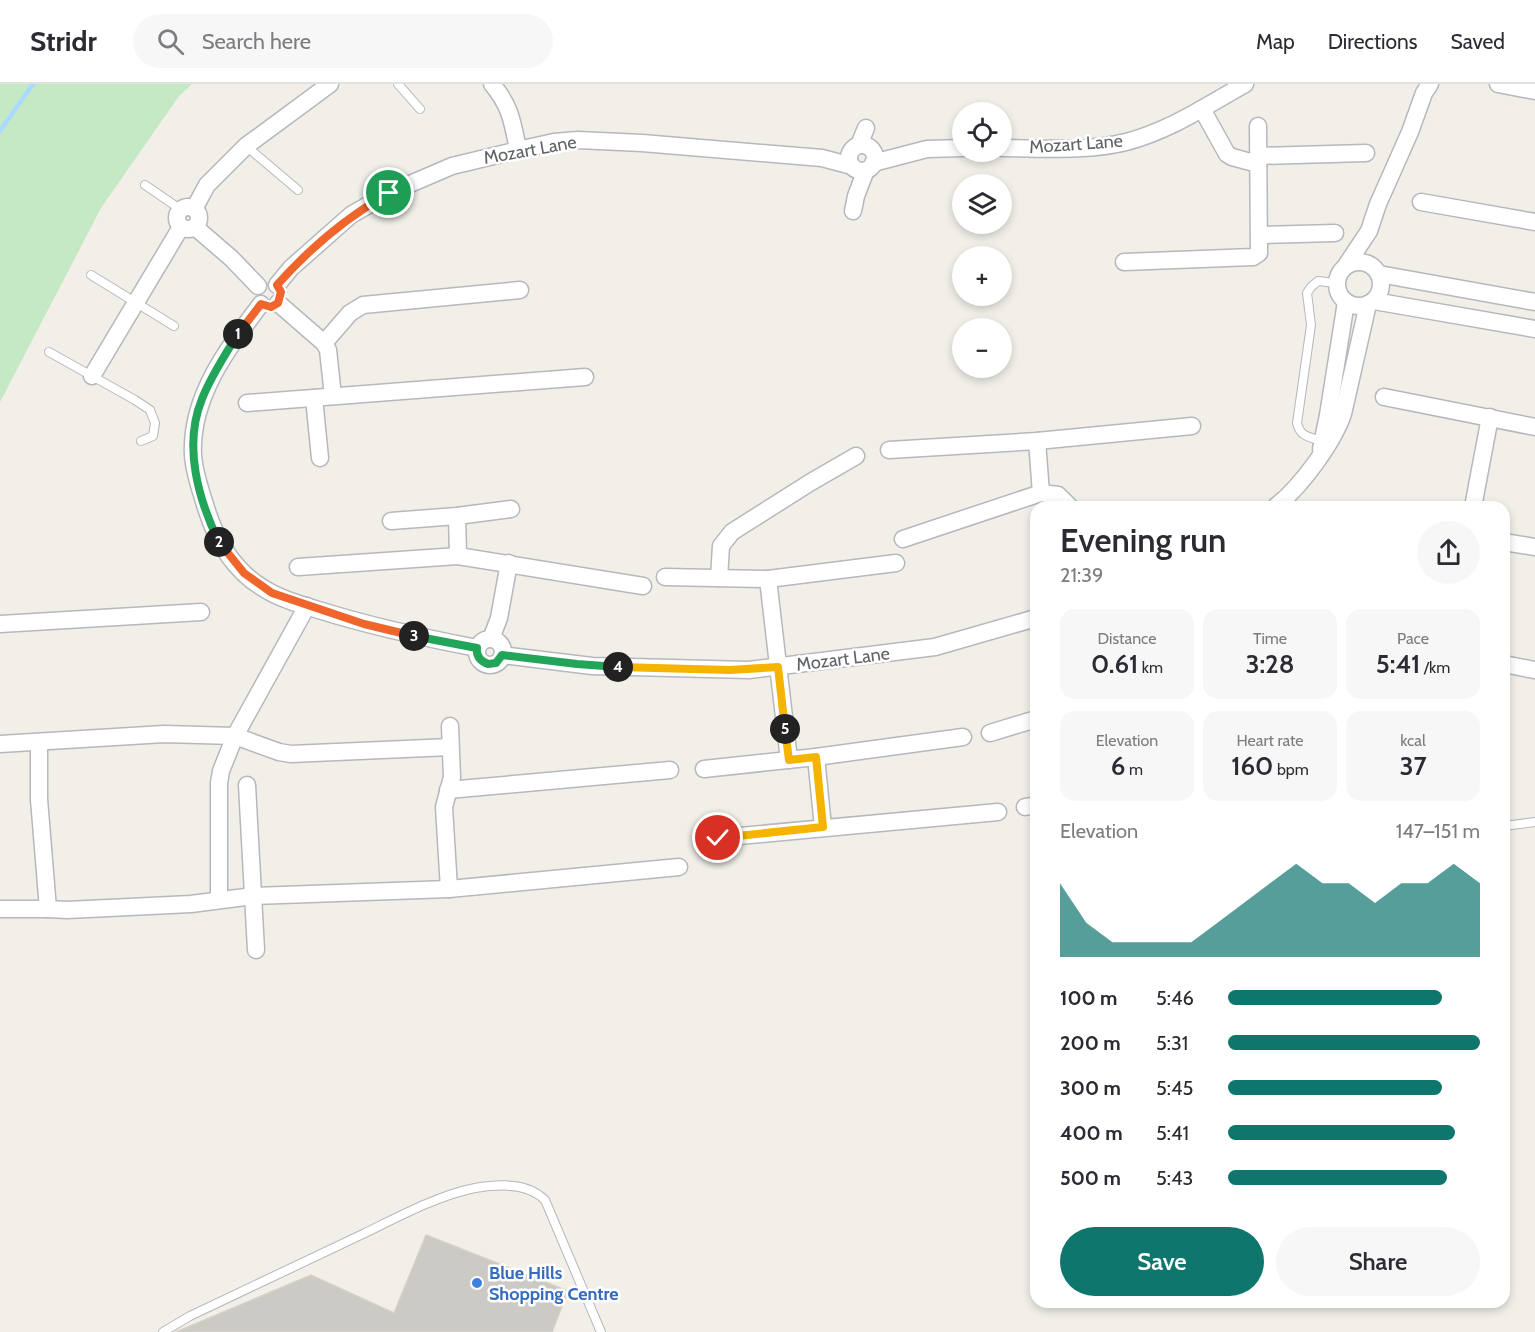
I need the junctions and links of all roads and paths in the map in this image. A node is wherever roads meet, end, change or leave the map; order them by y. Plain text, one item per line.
1 (330, 84) edge
2 (398, 84) edge
3 (492, 84) edge
4 (1245, 84) edge
5 (1498, 84) edge
6 (1426, 87) edge
7 (1535, 91) edge
8 (420, 109) dead end
9 (1202, 109) junction
10 (1258, 126) dead end
11 (246, 146) junction
12 (952, 148) edge
13 (1012, 148) edge
14 (518, 149) junction
15 (863, 152) junction
16 (1366, 153) dead end
17 (1258, 160) junction
18 (145, 184) dead end
19 (298, 190) dead end
20 (1421, 202) dead end
21 (855, 203) dead end
22 (187, 209) junction
23 (1535, 222) edge
24 (188, 227) junction
25 (1370, 231) junction
26 (1335, 233) dead end
27 (1260, 235) junction
28 (1124, 262) dead end
29 (1347, 264) junction
30 (1377, 271) junction
31 (91, 275) dead end
32 (1336, 283) junction
33 (277, 285) junction
34 (258, 286) junction
35 (520, 291) dead end
36 (1371, 302) junction
37 (1535, 302) edge
38 (135, 303) junction
39 (278, 303) junction
40 (1346, 303) junction
41 (261, 304) junction
42 (174, 326) dead end
43 (1535, 329) edge
44 (324, 343) junction
45 (49, 352) dead end
46 (92, 376) junction
47 (585, 377) dead end
48 (333, 396) junction
49 (1384, 397) dead end
50 (314, 398) junction
51 (247, 403) dead end
52 (1490, 417) junction
53 (1192, 426) dead end
54 (1535, 427) edge
55 (141, 441) dead end
56 (1037, 441) junction
57 (1321, 448) junction
58 (889, 450) dead end
59 (856, 456) dead end
60 (320, 458) dead end
61 (1041, 494) junction
62 (1064, 501) edge
63 (1282, 501) edge
64 (1474, 501) edge
65 (511, 509) dead end
66 (457, 516) junction
67 (391, 521) dead end
68 (903, 539) dead end
69 (1510, 543) edge
70 (1535, 547) edge
71 (458, 556) junction
72 (509, 563) junction
73 (896, 563) dead end
74 (298, 567) dead end
75 (665, 577) dead end
76 (718, 578) junction
77 (768, 579) junction
78 (643, 586) dead end
79 (307, 606) junction
80 (201, 612) dead end
81 (1030, 620) edge
82 (0, 624) edge
83 (484, 643) junction
84 (1510, 665) edge
85 (778, 667) junction
86 (1534, 670) edge
87 (1030, 721) edge
88 (450, 726) dead end
89 (990, 733) dead end
90 (235, 736) junction
91 (963, 737) dead end
92 (39, 743) junction
93 (0, 744) edge
94 (450, 747) junction
95 (816, 757) junction
96 (789, 760) junction
97 (704, 769) dead end
98 (670, 770) dead end
99 (246, 785) dead end
100 (448, 790) junction
101 (998, 812) dead end
102 (1535, 822) edge
103 (1510, 825) edge
104 (823, 827) junction
105 (718, 838) dead end
106 (680, 867) dead end
107 (449, 889) junction
108 (253, 896) junction
109 (219, 900) junction
110 (0, 909) edge
111 (48, 909) junction
112 (256, 950) dead end
113 (163, 1332) edge
114 (601, 1332) edge

1 - 11 street
2 - 8 lane
3 - 14 street
4 - 9 street, Mozart Lane
5 - 7 street
6 - 25 street
9 - 13 street, Mozart Lane
9 - 17 street
10 - 17 street
11 - 19 lane
11 - 22 street
12 - 15 street
14 - 15 street, Mozart Lane
14 - 33 street, Mozart Lane
15 - 21 street
16 - 17 street
17 - 27 street
18 - 22 lane
20 - 23 street
22 - 24 street
24 - 34 street
24 - 38 street
25 - 29 street
25 - 30 street
26 - 27 street
27 - 28 street
29 - 30 street
29 - 32 street
30 - 36 street
30 - 37 street
31 - 38 lane
32 - 40 street
32 - 57 lane
33 - 34 street
33 - 39 street
34 - 41 street
35 - 44 street
36 - 40 street
36 - 43 street
36 - 57 street
38 - 42 lane
38 - 46 street
39 - 41 street
39 - 44 street
40 - 57 street
41 - 79 street
44 - 48 street
45 - 46 lane
46 - 55 lane
47 - 48 street
48 - 50 street
49 - 52 street
50 - 51 street
50 - 60 street
52 - 54 street
52 - 64 street
53 - 56 street
56 - 58 street
56 - 61 street
57 - 63 street
59 - 76 street
61 - 62 street
61 - 68 street
65 - 66 street
66 - 67 street
66 - 71 street
69 - 70 street
71 - 72 street
71 - 74 street
72 - 78 street
72 - 83 street
73 - 77 street
75 - 76 street
76 - 77 street
77 - 85 street
79 - 83 street
79 - 90 street
80 - 82 street
81 - 85 street, Mozart Lane
83 - 85 street, Mozart Lane
84 - 86 street
85 - 96 street
87 - 89 street
88 - 94 street
90 - 92 street
90 - 94 street
90 - 109 street
91 - 95 street
92 - 93 street
92 - 111 street
94 - 100 street
95 - 96 street
95 - 104 street
96 - 97 street
98 - 100 street
99 - 108 street
100 - 107 street
101 - 104 street
102 - 103 lane
104 - 105 street
106 - 107 street
107 - 108 street
108 - 109 street
108 - 112 street
109 - 111 street
110 - 111 street
113 - 114 lane

